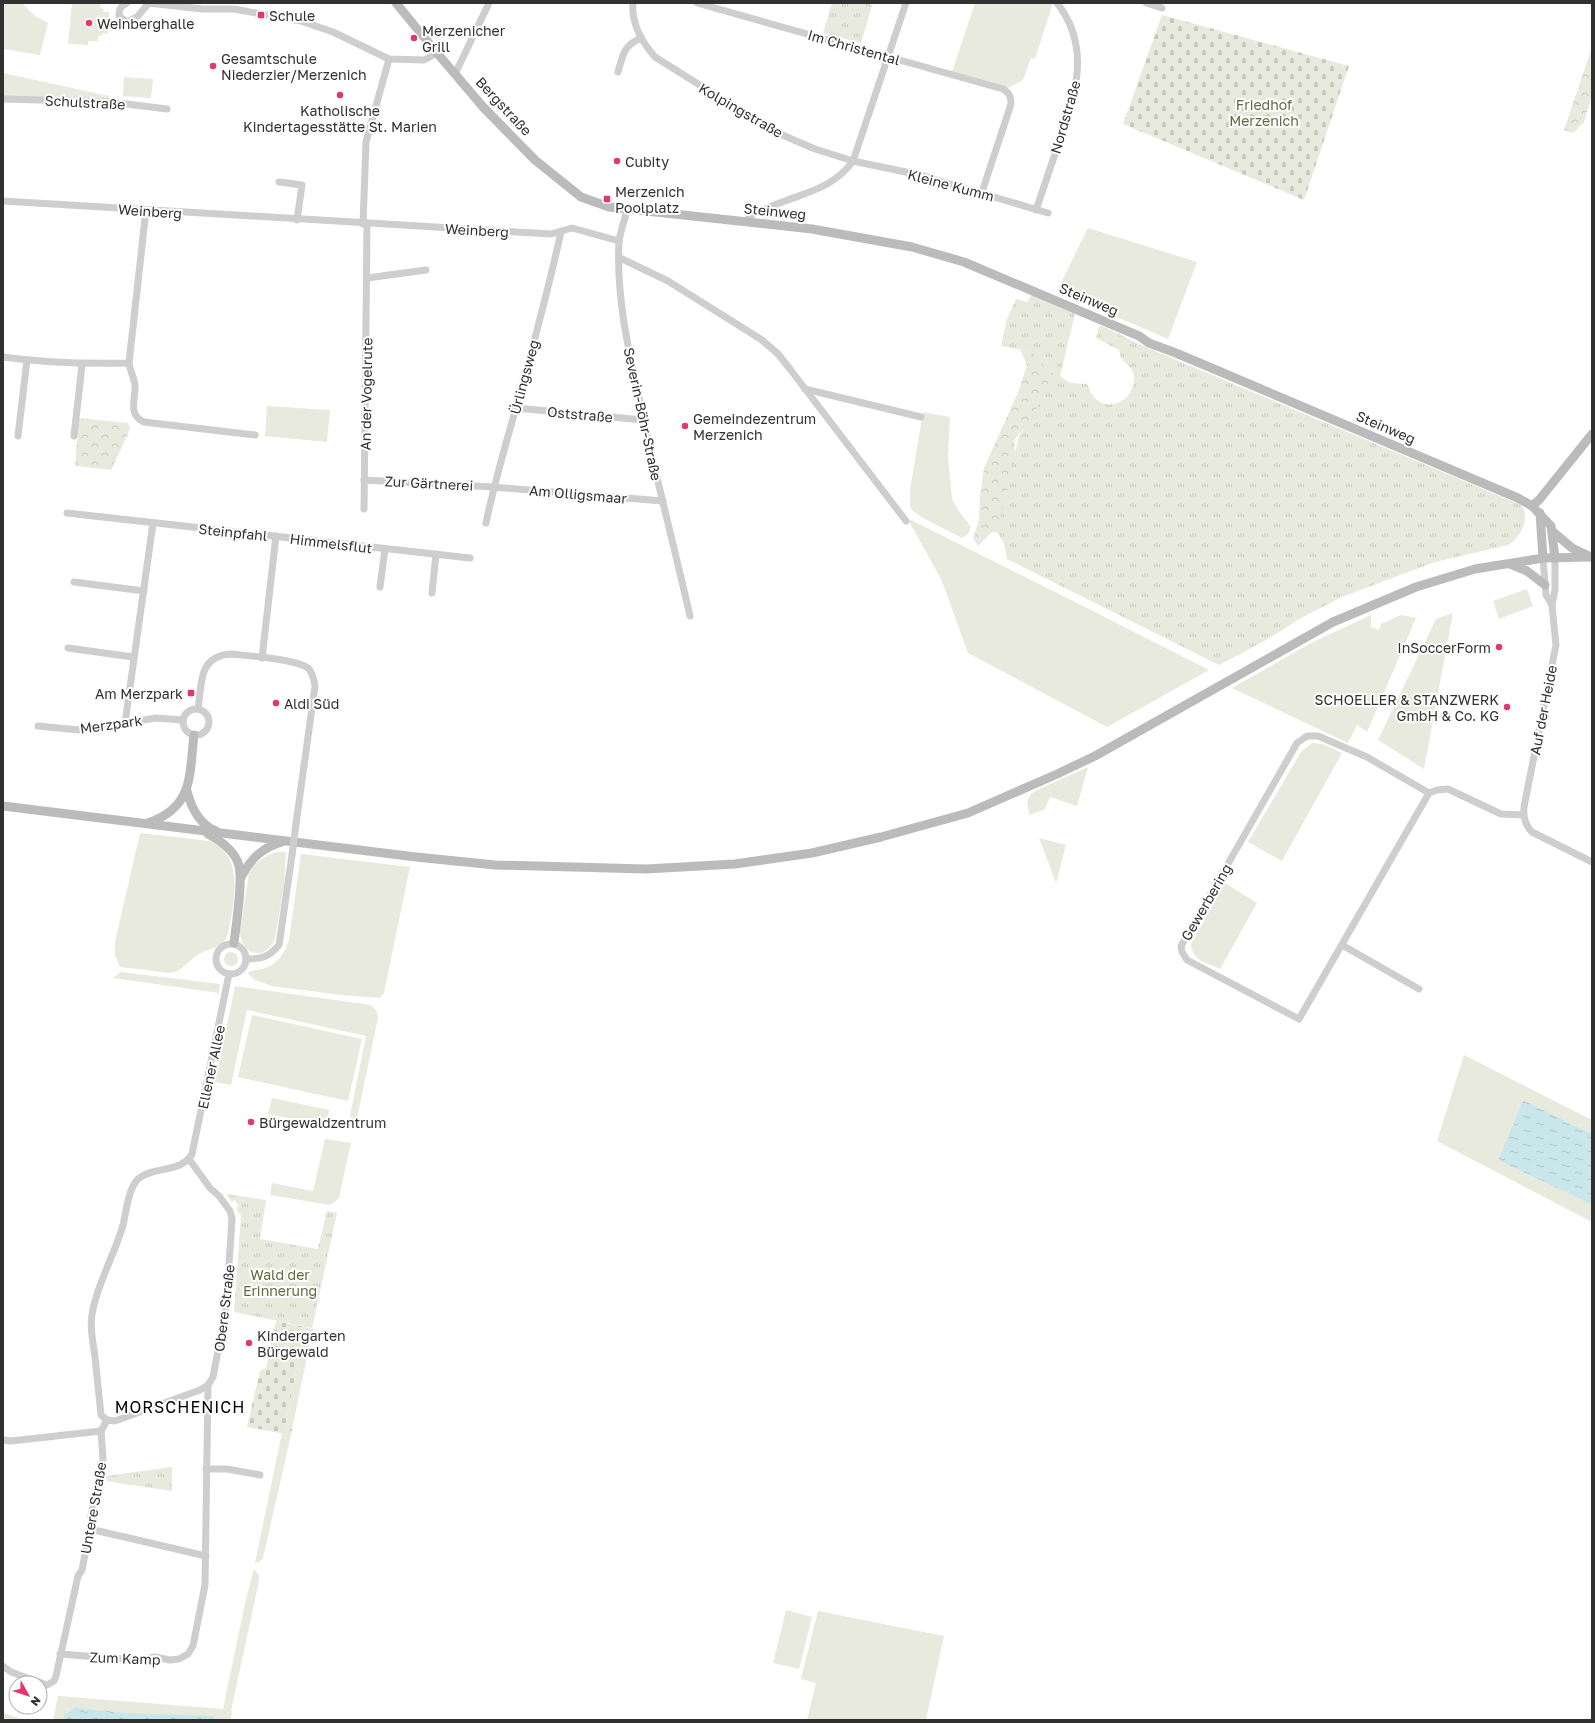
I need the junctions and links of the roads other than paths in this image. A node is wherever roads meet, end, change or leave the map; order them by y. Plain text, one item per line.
1 (127, 3) edge
2 (149, 3) edge
3 (396, 3) edge
4 (489, 3) edge
5 (633, 3) edge
6 (697, 3) edge
7 (906, 3) edge
8 (1057, 3) edge
9 (1146, 3) edge
10 (1162, 8) dead end
11 (641, 38) junction
12 (436, 53) junction
13 (888, 57) junction
14 (389, 59) junction
15 (618, 72) dead end
16 (455, 74) junction
17 (3, 99) edge
18 (167, 109) dead end
19 (853, 160) junction
20 (278, 182) dead end
21 (982, 192) junction
22 (3, 201) edge
23 (608, 207) joint
24 (146, 210) junction
25 (627, 210) junction
26 (1036, 210) junction
27 (1048, 213) dead end
28 (297, 220) junction
29 (745, 222) junction
30 (365, 224) junction
31 (560, 232) junction
32 (619, 241) junction
33 (620, 258) junction
34 (426, 270) dead end
35 (367, 278) junction
36 (3, 357) edge
37 (27, 360) junction
38 (129, 363) junction
39 (82, 365) junction
40 (805, 389) junction
41 (516, 408) junction
42 (921, 417) dead end
43 (643, 420) junction
44 (1592, 434) edge
45 (255, 435) dead end
46 (18, 436) dead end
47 (74, 436) dead end
48 (364, 480) junction
49 (493, 487) junction
50 (663, 501) junction
51 (1532, 506) junction
52 (364, 509) dead end
53 (67, 513) dead end
54 (1540, 513) junction
55 (906, 521) dead end
56 (153, 523) junction
57 (486, 523) dead end
58 (1552, 531) junction
59 (276, 536) junction
60 (385, 549) junction
61 (436, 554) junction
62 (1591, 557) edge
63 (470, 558) dead end
64 (1543, 558) junction
65 (1555, 558) junction
66 (1510, 564) junction
67 (74, 582) dead end
68 (1545, 585) junction
69 (380, 587) dead end
70 (144, 591) junction
71 (432, 593) dead end
72 (1552, 605) junction
73 (690, 616) dead end
74 (68, 648) dead end
75 (133, 657) junction
76 (262, 658) junction
77 (198, 709) junction
78 (183, 720) junction
79 (125, 723) junction
80 (38, 726) dead end
81 (194, 735) junction
82 (187, 791) junction
83 (1429, 793) junction
84 (3, 806) edge
85 (1524, 815) junction
86 (146, 824) junction
87 (201, 831) junction
88 (223, 834) junction
89 (284, 841) junction
90 (1592, 862) edge
91 (241, 877) junction
92 (234, 943) junction
93 (1342, 945) junction
94 (246, 959) junction
95 (229, 974) junction
96 (1419, 989) dead end
97 (189, 1159) junction
98 (208, 1385) junction
99 (107, 1420) junction
100 (101, 1431) junction
101 (3, 1440) edge
102 (206, 1469) junction
103 (260, 1475) dead end
104 (90, 1529) junction
105 (206, 1556) junction
106 (60, 1654) junction
107 (188, 1654) joint
108 (3, 1666) edge

1 - 2 street
2 - 14 street
3 - 12 main road, Bergstraße
4 - 16 street
5 - 11 street, Kolpingstraße
6 - 13 street, Im Christental
7 - 13 street
8 - 26 street, Nordstraße
9 - 10 street
11 - 15 street
11 - 19 street, Kolpingstraße
12 - 14 street
12 - 16 main road, Bergstraße
13 - 19 street
13 - 21 street, Im Christental
14 - 30 street, An der Vogelrute
16 - 23 main road, Bergstraße
17 - 18 street, Schulstraße
19 - 21 street, Kleine Kumm
19 - 29 street
20 - 28 street
21 - 26 street, Kleine Kumm
22 - 24 street, Weinberg
23 - 25 main road, Steinweg
24 - 28 street, Weinberg
24 - 38 street
25 - 29 main road, Steinweg
25 - 32 street, Severin-Böhr-Straße
26 - 27 street, Kleine Kumm
28 - 30 street, Weinberg
29 - 51 main road, Steinweg
30 - 31 street, Weinberg
30 - 35 street, An der Vogelrute
31 - 32 street, Weinberg
31 - 41 street, Ürlingsweg
32 - 33 street, Severin-Böhr-Straße
33 - 40 street
33 - 43 street, Severin-Böhr-Straße
34 - 35 street
35 - 48 street, An der Vogelrute
36 - 37 street
37 - 39 street
37 - 46 street
38 - 39 street
38 - 45 street
39 - 47 street
40 - 42 street
40 - 55 street
41 - 43 street, Oststraße
41 - 49 street, Ürlingsweg
43 - 50 street, Severin-Böhr-Straße
44 - 51 main road
48 - 49 street, Zur Gärtnerei
48 - 52 street, An der Vogelrute
49 - 50 street, Am Olligsmaar
49 - 57 street, Ürlingsweg
50 - 73 street, Severin-Böhr-Straße
51 - 54 main road, Steinweg
53 - 56 street, Steinpfahl
54 - 58 main road, Steinweg
54 - 64 main road
56 - 59 street, Steinpfahl
56 - 70 street
58 - 62 main road
58 - 65 main road, Steinweg
59 - 60 street, Himmelsflut
59 - 76 street, Steinpfahl
60 - 61 street, Himmelsflut
60 - 69 street, Himmelsflut
61 - 63 street, Himmelsflut
61 - 71 street
62 - 65 main road
64 - 65 main road
64 - 66 main road
64 - 68 street, Auf der Heide
65 - 72 street, Auf der Heide
66 - 68 main road
66 - 89 main road
67 - 70 street
68 - 72 street, Auf der Heide
70 - 75 street
72 - 85 street, Auf der Heide
74 - 75 street
75 - 79 street
76 - 77 street
76 - 94 street, bridge
77 - 78 street
77 - 81 street
78 - 79 street, Merzpark
78 - 81 street
79 - 80 street, Merzpark
81 - 82 main road
82 - 86 main road
82 - 88 main road
83 - 85 street
83 - 93 street, Gewerbering
83 - 93 street, Gewerbering
84 - 86 main road
85 - 90 street
86 - 87 main road
87 - 88 main road
87 - 91 main road
88 - 89 main road
89 - 91 main road
91 - 92 main road
92 - 94 street
92 - 95 street
93 - 96 street
94 - 95 street
95 - 97 street, Ellener Allee
97 - 98 street, Obere Straße
97 - 99 street
98 - 99 street
98 - 102 street, Obere Straße
99 - 100 street
100 - 101 street
100 - 104 street, Untere Straße
102 - 103 street
102 - 105 street, Obere Straße
104 - 105 street
104 - 106 street, Untere Straße
105 - 107 street, Obere Straße
106 - 107 street, Zum Kamp
106 - 108 street, Untere Straße

